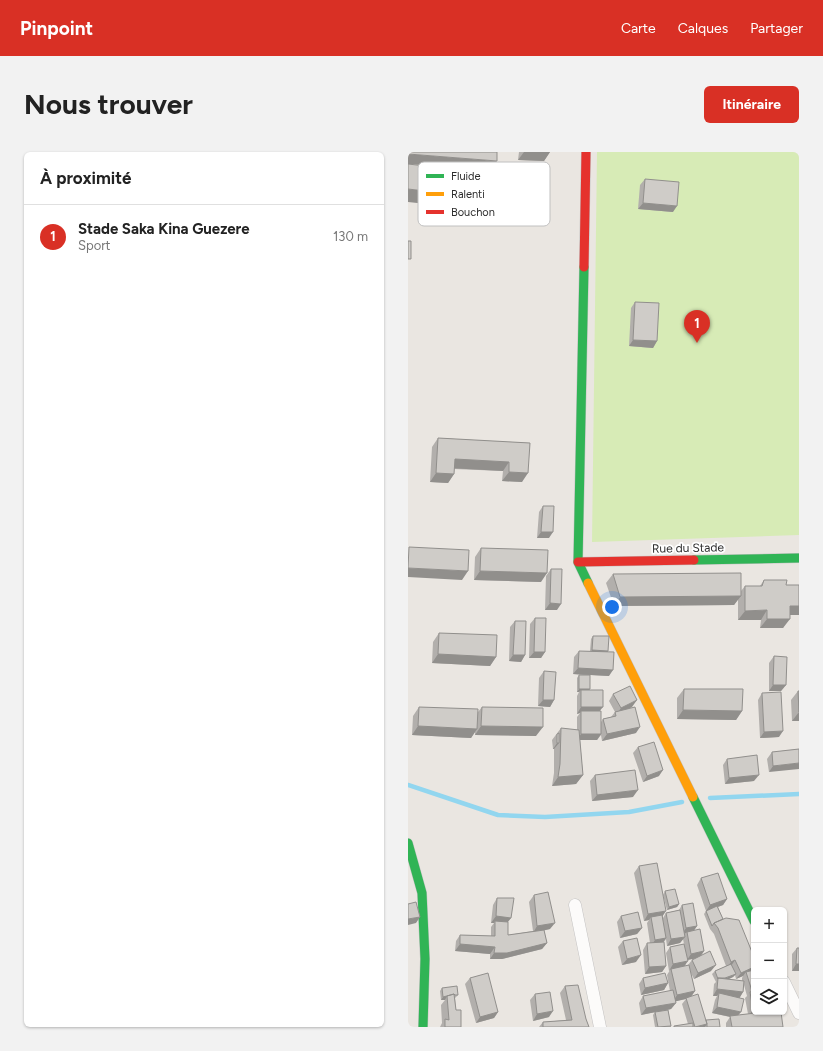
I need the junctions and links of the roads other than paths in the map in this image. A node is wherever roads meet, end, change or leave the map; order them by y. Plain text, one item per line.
1 (586, 152) edge
2 (799, 558) edge
3 (578, 562) junction
4 (408, 843) edge
5 (575, 905) dead end
6 (751, 915) edge
7 (787, 988) edge
8 (799, 1013) edge
9 (423, 1027) edge
10 (600, 1027) edge

1 - 3 street
2 - 3 street, Rue du Stade
3 - 6 street
4 - 9 street
5 - 10 street
7 - 8 street

